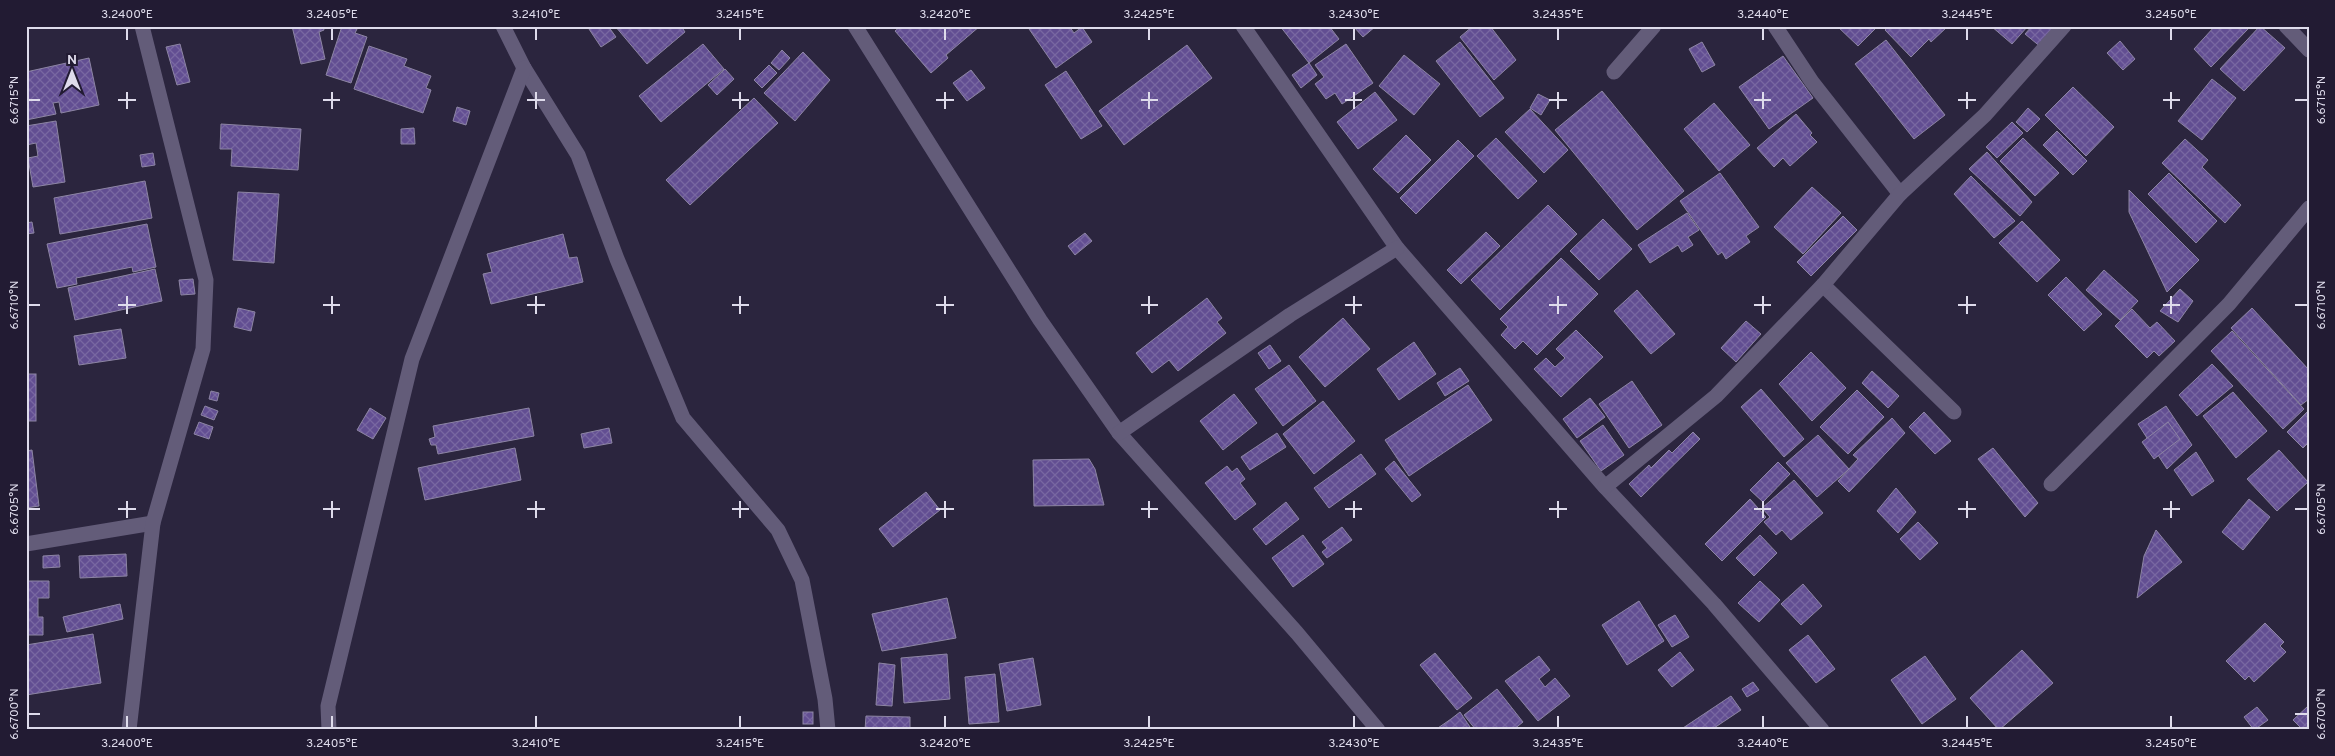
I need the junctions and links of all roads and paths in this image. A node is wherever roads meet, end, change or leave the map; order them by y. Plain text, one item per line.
1 (142, 26) edge
2 (503, 26) edge
3 (855, 26) edge
4 (1243, 26) edge
5 (1654, 26) edge
6 (1775, 26) edge
7 (2064, 26) edge
8 (2286, 26) edge
9 (2309, 50) edge
10 (524, 68) junction
11 (1614, 72) dead end
12 (1900, 194) junction
13 (2309, 208) edge
14 (1397, 248) junction
15 (1823, 285) junction
16 (1954, 412) dead end
17 (1119, 433) junction
18 (2051, 484) dead end
19 (1605, 487) junction
20 (153, 523) junction
21 (26, 544) edge
22 (129, 730) edge
23 (329, 730) edge
24 (828, 730) edge
25 (1378, 730) edge
26 (1822, 730) edge

1 - 20 street
2 - 10 street
3 - 17 street
4 - 14 street
5 - 11 street
6 - 12 street
7 - 12 street
8 - 9 street
10 - 23 street
10 - 24 street
12 - 15 street
13 - 18 street
14 - 17 street
14 - 19 street
15 - 16 street
15 - 19 street
17 - 25 street
19 - 26 street
20 - 21 street
20 - 22 street

